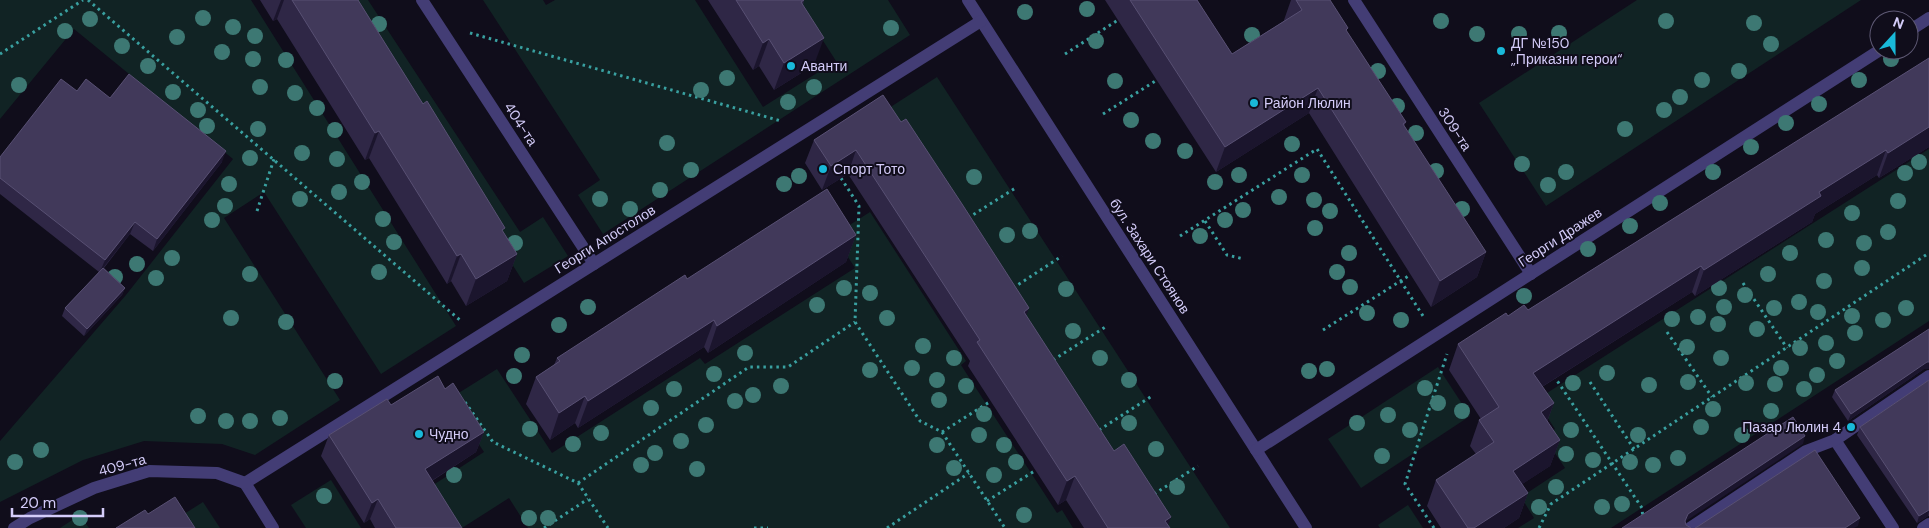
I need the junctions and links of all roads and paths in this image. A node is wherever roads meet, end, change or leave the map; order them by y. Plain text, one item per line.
1 (83, 0) edge
2 (88, 0) edge
3 (422, 0) edge
4 (968, 0) edge
5 (1354, 0) edge
6 (1118, 20) dead end
7 (981, 21) junction
8 (438, 24) junction
9 (0, 54) edge
10 (1065, 54) dead end
11 (1869, 57) edge
12 (1157, 80) dead end
13 (1103, 114) dead end
14 (809, 129) junction
15 (274, 159) junction
16 (841, 178) edge
17 (1017, 187) dead end
18 (257, 211) dead end
19 (1205, 221) junction
20 (961, 223) edge
21 (1180, 236) dead end
22 (1929, 254) edge
23 (1062, 256) dead end
24 (1244, 259) dead end
25 (594, 264) junction
26 (1531, 274) junction
27 (1410, 275) dead end
28 (1401, 281) junction
29 (1743, 284) dead end
30 (1006, 292) edge
31 (1459, 320) junction
32 (856, 322) junction
33 (1107, 326) dead end
34 (1323, 330) dead end
35 (1667, 332) dead end
36 (1435, 335) junction
37 (479, 336) junction
38 (1787, 348) junction
39 (1046, 365) edge
40 (1553, 374) edge
41 (1929, 376) edge
42 (1590, 382) dead end
43 (459, 394) edge
44 (1152, 396) dead end
45 (1712, 398) junction
46 (991, 401) dead end
47 (942, 432) junction
48 (1091, 435) edge
49 (1835, 440) junction
50 (1634, 449) junction
51 (1256, 450) junction
52 (1612, 463) junction
53 (1198, 466) dead end
54 (1036, 470) dead end
55 (969, 473) junction
56 (245, 483) junction
57 (578, 483) junction
58 (588, 499) junction
59 (1146, 500) edge
60 (987, 501) junction
61 (1643, 522) edge
62 (1929, 524) edge
63 (14, 528) edge
64 (273, 528) edge
65 (544, 528) edge
66 (608, 528) edge
67 (754, 528) edge
68 (768, 528) edge
69 (887, 528) edge
70 (1005, 528) edge
71 (1306, 528) edge
72 (1434, 528) edge
73 (1539, 528) edge
74 (1690, 528) edge
75 (1894, 528) edge
76 (1924, 528) edge

1 - 9 path
2 - 15 path
3 - 8 street, 404-та
4 - 7 street, бул. Захари Стоянов
5 - 26 street, 309-та
6 - 10 path
7 - 14 street, Георги Апостолов
7 - 51 street, бул. Захари Стоянов
8 - 14 path
8 - 25 street, 404-та
11 - 26 street, Георги Дражев
12 - 13 path
14 - 25 street, Георги Апостолов
15 - 18 path
15 - 37 path
16 - 32 path
17 - 20 path
19 - 21 path
19 - 24 path
19 - 28 path
22 - 38 path
23 - 30 path
25 - 37 street, Георги Апостолов
26 - 31 street, Георги Дражев
27 - 28 path
28 - 34 path
28 - 36 path
29 - 38 path
31 - 36 street, Георги Дражев
31 - 72 path
32 - 47 path
32 - 57 path
33 - 39 path
35 - 45 path
36 - 51 street, Георги Дражев
37 - 56 street, Георги Апостолов
38 - 45 path
40 - 52 path
41 - 49 street
42 - 50 path
43 - 57 path
44 - 48 path
45 - 50 path
46 - 47 path
47 - 55 path
49 - 74 street
49 - 75 street
50 - 52 path
51 - 71 street, бул. Захари Стоянов
52 - 61 path
52 - 73 path
53 - 59 path
54 - 60 path
55 - 60 path
55 - 69 path
56 - 63 street, 409-та
56 - 64 street
57 - 58 path
58 - 65 path
58 - 66 path
60 - 70 path
62 - 76 street
67 - 68 path

